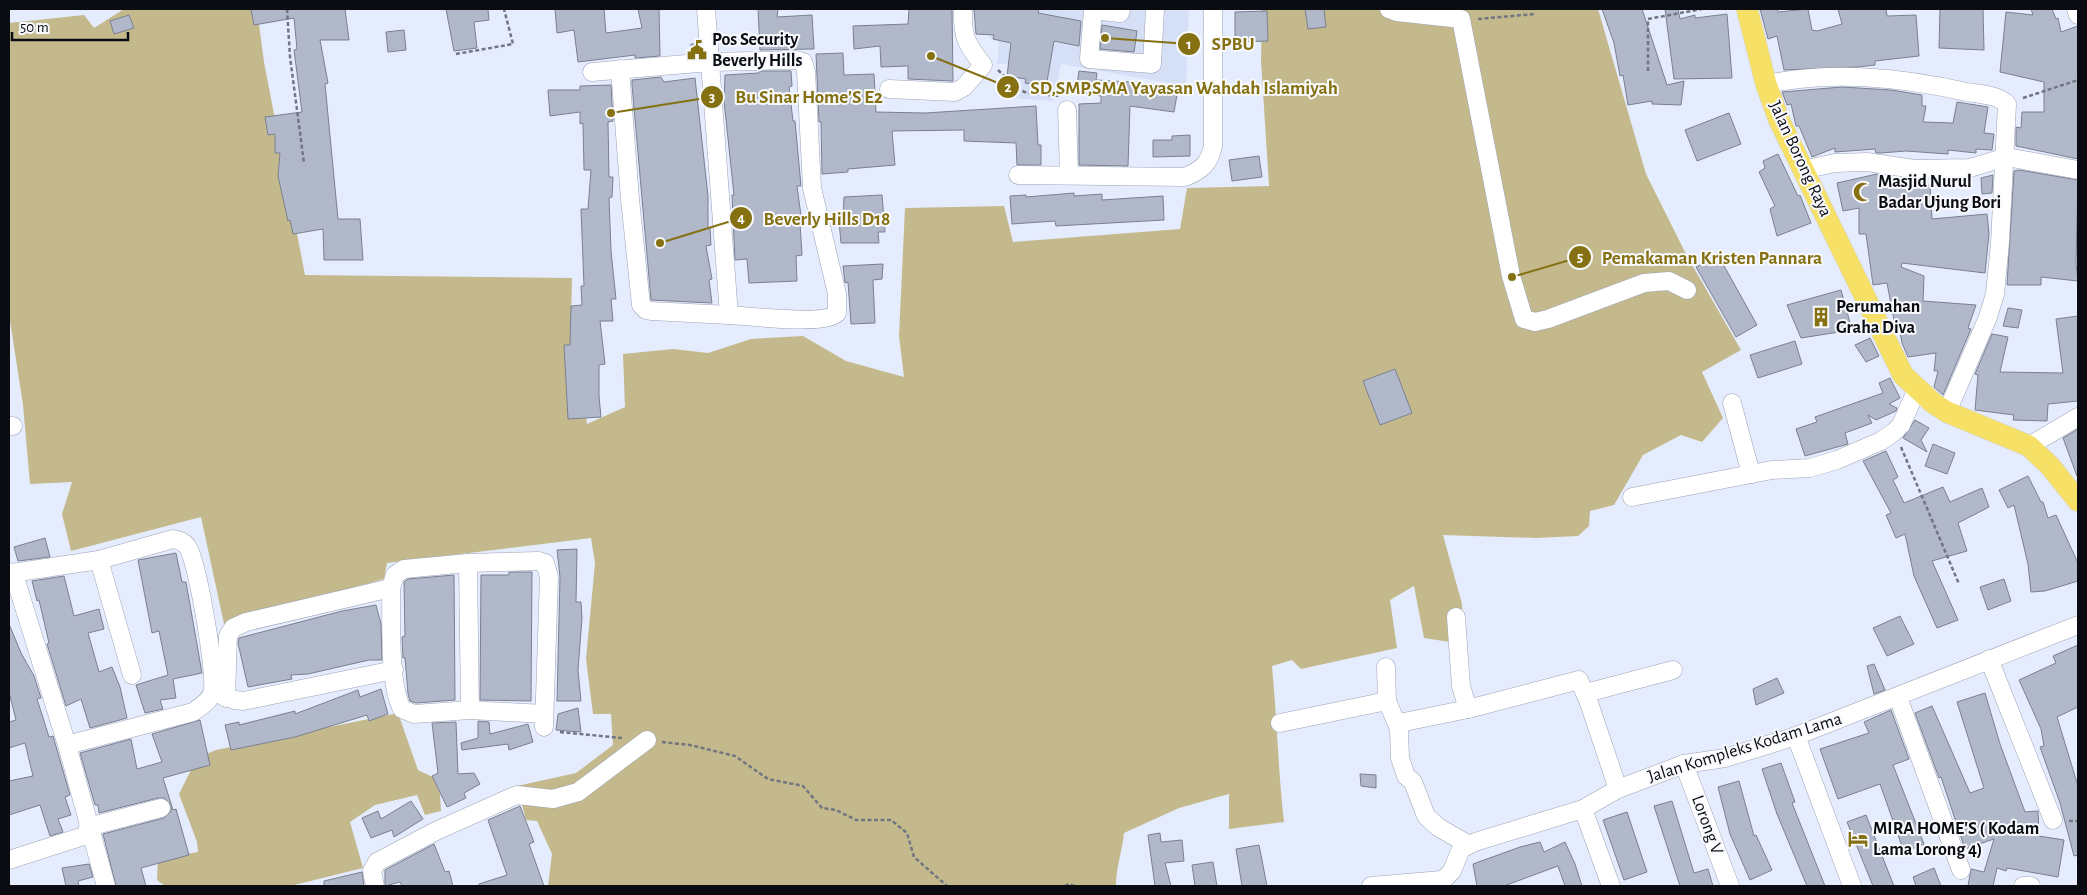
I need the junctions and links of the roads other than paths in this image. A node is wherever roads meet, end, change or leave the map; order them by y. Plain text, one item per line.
1 (706, 9) edge
2 (962, 9) edge
3 (1120, 9) edge
4 (1155, 9) edge
5 (1212, 9) edge
6 (1389, 9) edge
7 (1747, 9) edge
8 (2076, 9) edge
9 (2078, 15) edge
10 (710, 62) junction
11 (620, 69) junction
12 (592, 72) dead end
13 (1766, 84) junction
14 (888, 89) dead end
15 (1065, 103) road end
16 (2003, 158) junction
17 (1802, 170) junction
18 (2078, 170) edge
19 (1069, 174) junction
20 (1018, 175) dead end
21 (1687, 290) dead end
22 (729, 314) junction
23 (1917, 389) junction
24 (1732, 403) dead end
25 (1947, 412) junction
26 (2078, 417) edge
27 (2029, 446) junction
28 (1751, 474) junction
29 (1632, 497) dead end
30 (2078, 501) edge
31 (99, 560) junction
32 (468, 563) junction
33 (10, 573) edge
34 (390, 588) junction
35 (1456, 617) dead end
36 (2078, 625) edge
37 (1989, 659) junction
38 (1386, 667) dead end
39 (394, 670) junction
40 (1674, 670) dead end
41 (132, 675) dead end
42 (1586, 693) junction
43 (220, 695) junction
44 (1898, 697) junction
45 (1387, 701) junction
46 (1468, 709) junction
47 (470, 710) junction
48 (1280, 722) dead end
49 (1399, 730) junction
50 (1796, 736) junction
51 (647, 740) road end
52 (67, 745) junction
53 (1684, 764) junction
54 (1618, 789) junction
55 (161, 808) dead end
56 (1582, 809) junction
57 (2053, 820) dead end
58 (89, 830) junction
59 (1469, 845) junction
60 (9, 857) edge
61 (1961, 870) dead end
62 (1447, 881) edge
63 (106, 886) edge
64 (375, 886) edge
65 (1371, 886) edge
66 (1611, 886) edge
67 (1730, 886) edge
68 (1852, 886) edge
69 (2023, 886) edge
70 (2031, 886) edge

1 - 10 street
2 - 14 street
3 - 4 street
5 - 19 street
6 - 21 street
7 - 13 main road, Jalan Borong Raya
8 - 9 street
10 - 11 street
10 - 22 street
10 - 22 street
11 - 12 street
11 - 22 street
13 - 16 street
13 - 17 main road, Jalan Borong Raya
15 - 19 street
16 - 17 street
16 - 18 street
16 - 25 street
17 - 23 main road, Jalan Borong Raya
19 - 20 street
23 - 25 main road, Jalan Borong Raya
23 - 28 street
24 - 28 street
25 - 27 main road, Jalan Borong Raya
26 - 27 street
27 - 30 main road, Jalan Borong Raya
28 - 29 street
31 - 33 street
31 - 41 street
31 - 43 street
32 - 34 street
32 - 47 street
32 - 47 street
33 - 52 street
34 - 39 street
34 - 43 street
35 - 46 street
36 - 37 street, Jalan Kompleks Kodam Lama
37 - 44 street, Jalan Kompleks Kodam Lama
37 - 57 street
38 - 45 street
39 - 43 street
39 - 47 street
40 - 42 street
42 - 46 street
42 - 54 street
43 - 52 street
44 - 50 street, Jalan Kompleks Kodam Lama
44 - 61 street
45 - 48 street
45 - 49 street
46 - 49 street
49 - 59 street
50 - 53 street, Jalan Kompleks Kodam Lama
50 - 68 street
51 - 64 street
52 - 58 street
53 - 54 street, Jalan Kompleks Kodam Lama
53 - 67 street, Lorong V
54 - 56 street, Jalan Kompleks Kodam Lama
55 - 58 street
56 - 59 street, Jalan Kompleks Kodam Lama
56 - 66 street
58 - 60 street
58 - 63 street
59 - 62 street
62 - 65 street
69 - 70 street

